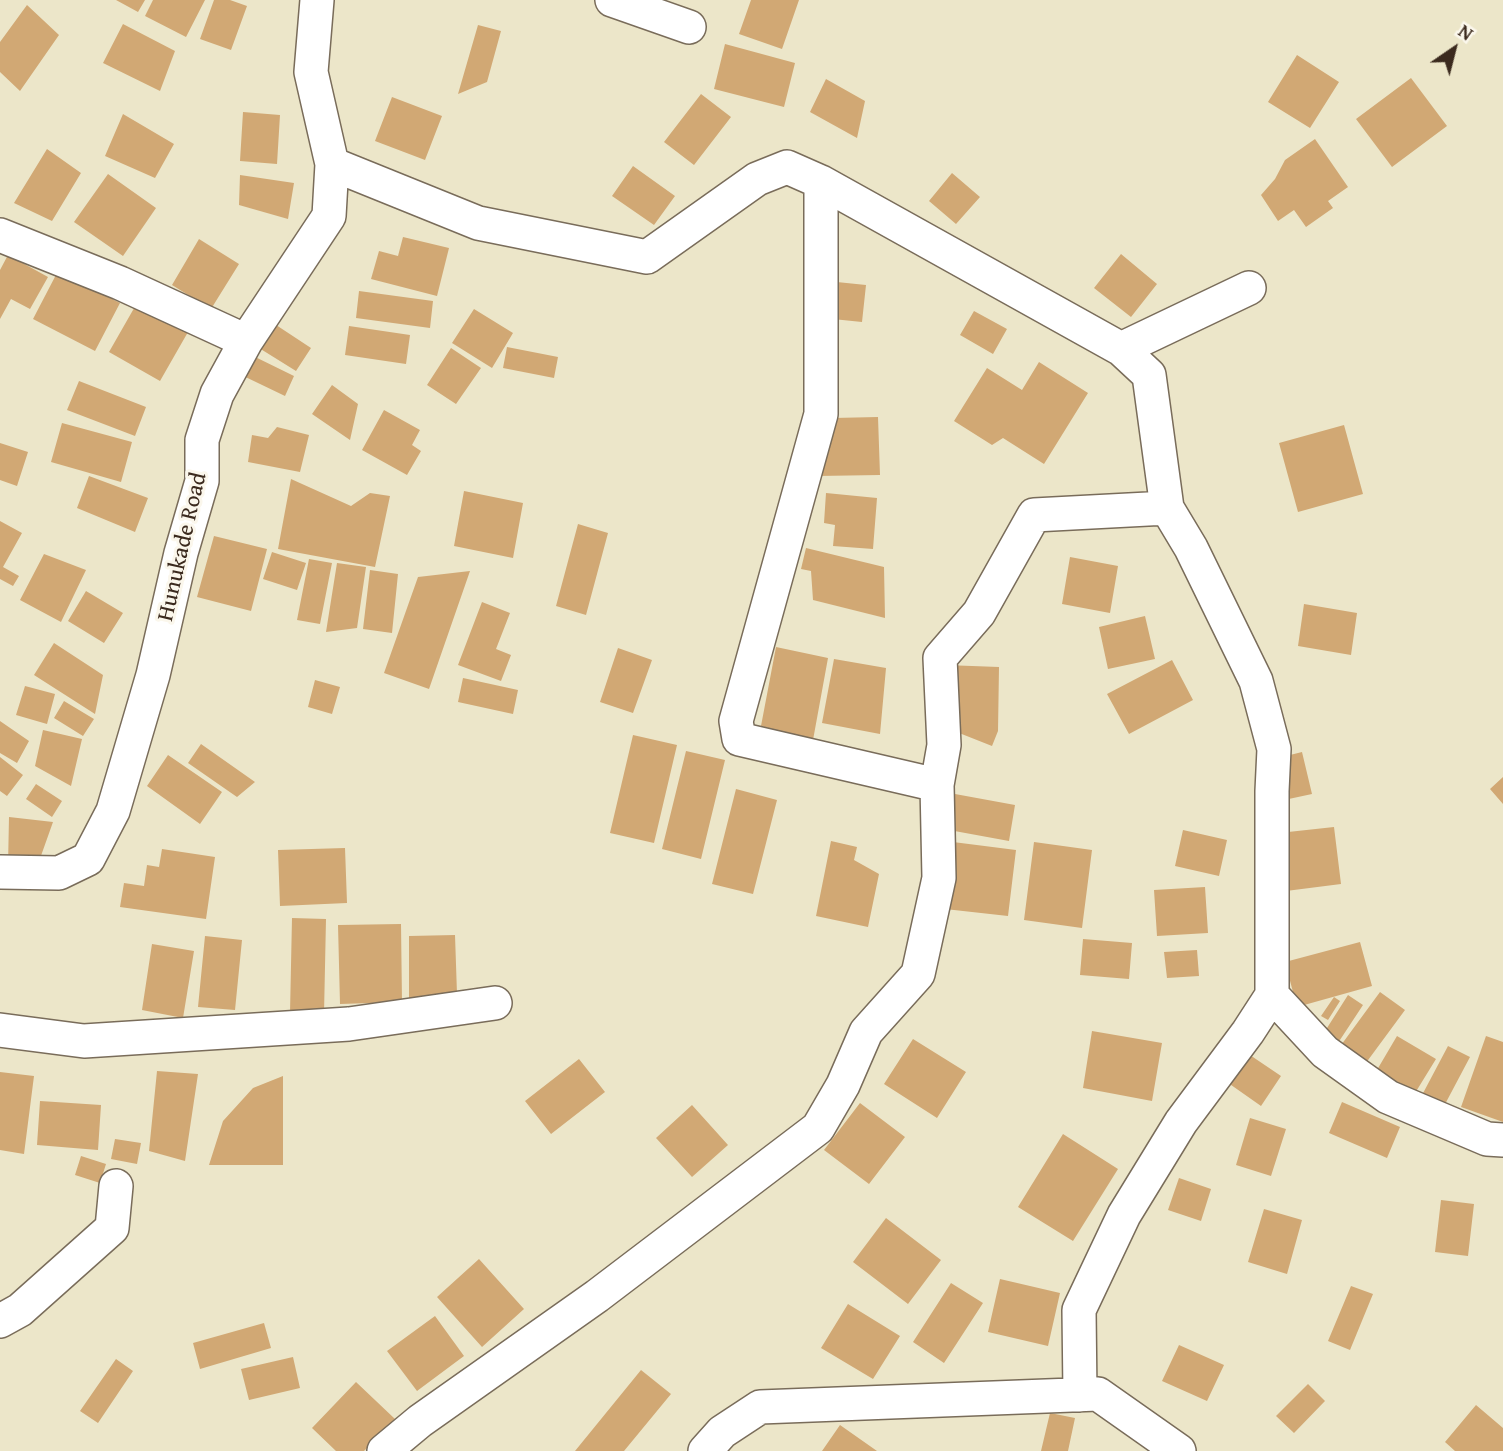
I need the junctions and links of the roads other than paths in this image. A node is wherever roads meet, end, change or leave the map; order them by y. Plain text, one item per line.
1 (317, 0) edge
2 (612, 0) edge
3 (689, 27) dead end
4 (332, 164) junction
5 (821, 182) junction
6 (0, 236) edge
7 (1249, 288) dead end
8 (246, 341) junction
9 (1121, 349) junction
10 (1167, 508) junction
11 (937, 785) junction
12 (0, 872) edge
13 (1272, 995) junction
14 (495, 1003) dead end
15 (0, 1030) edge
16 (1503, 1140) edge
17 (116, 1186) dead end
18 (0, 1321) edge
19 (1080, 1395) junction
20 (1167, 1448) edge
21 (384, 1451) edge
22 (705, 1451) edge

1 - 4 street, Hunukade Road
2 - 3 street
4 - 5 street
4 - 8 street, Hunukade Road
5 - 9 street
5 - 11 street
6 - 8 street
7 - 9 street
8 - 12 street, Hunukade Road
9 - 10 street
10 - 11 street
10 - 13 street
11 - 21 street
13 - 16 street
13 - 19 street
14 - 15 street
17 - 18 street
19 - 20 street
19 - 22 street

